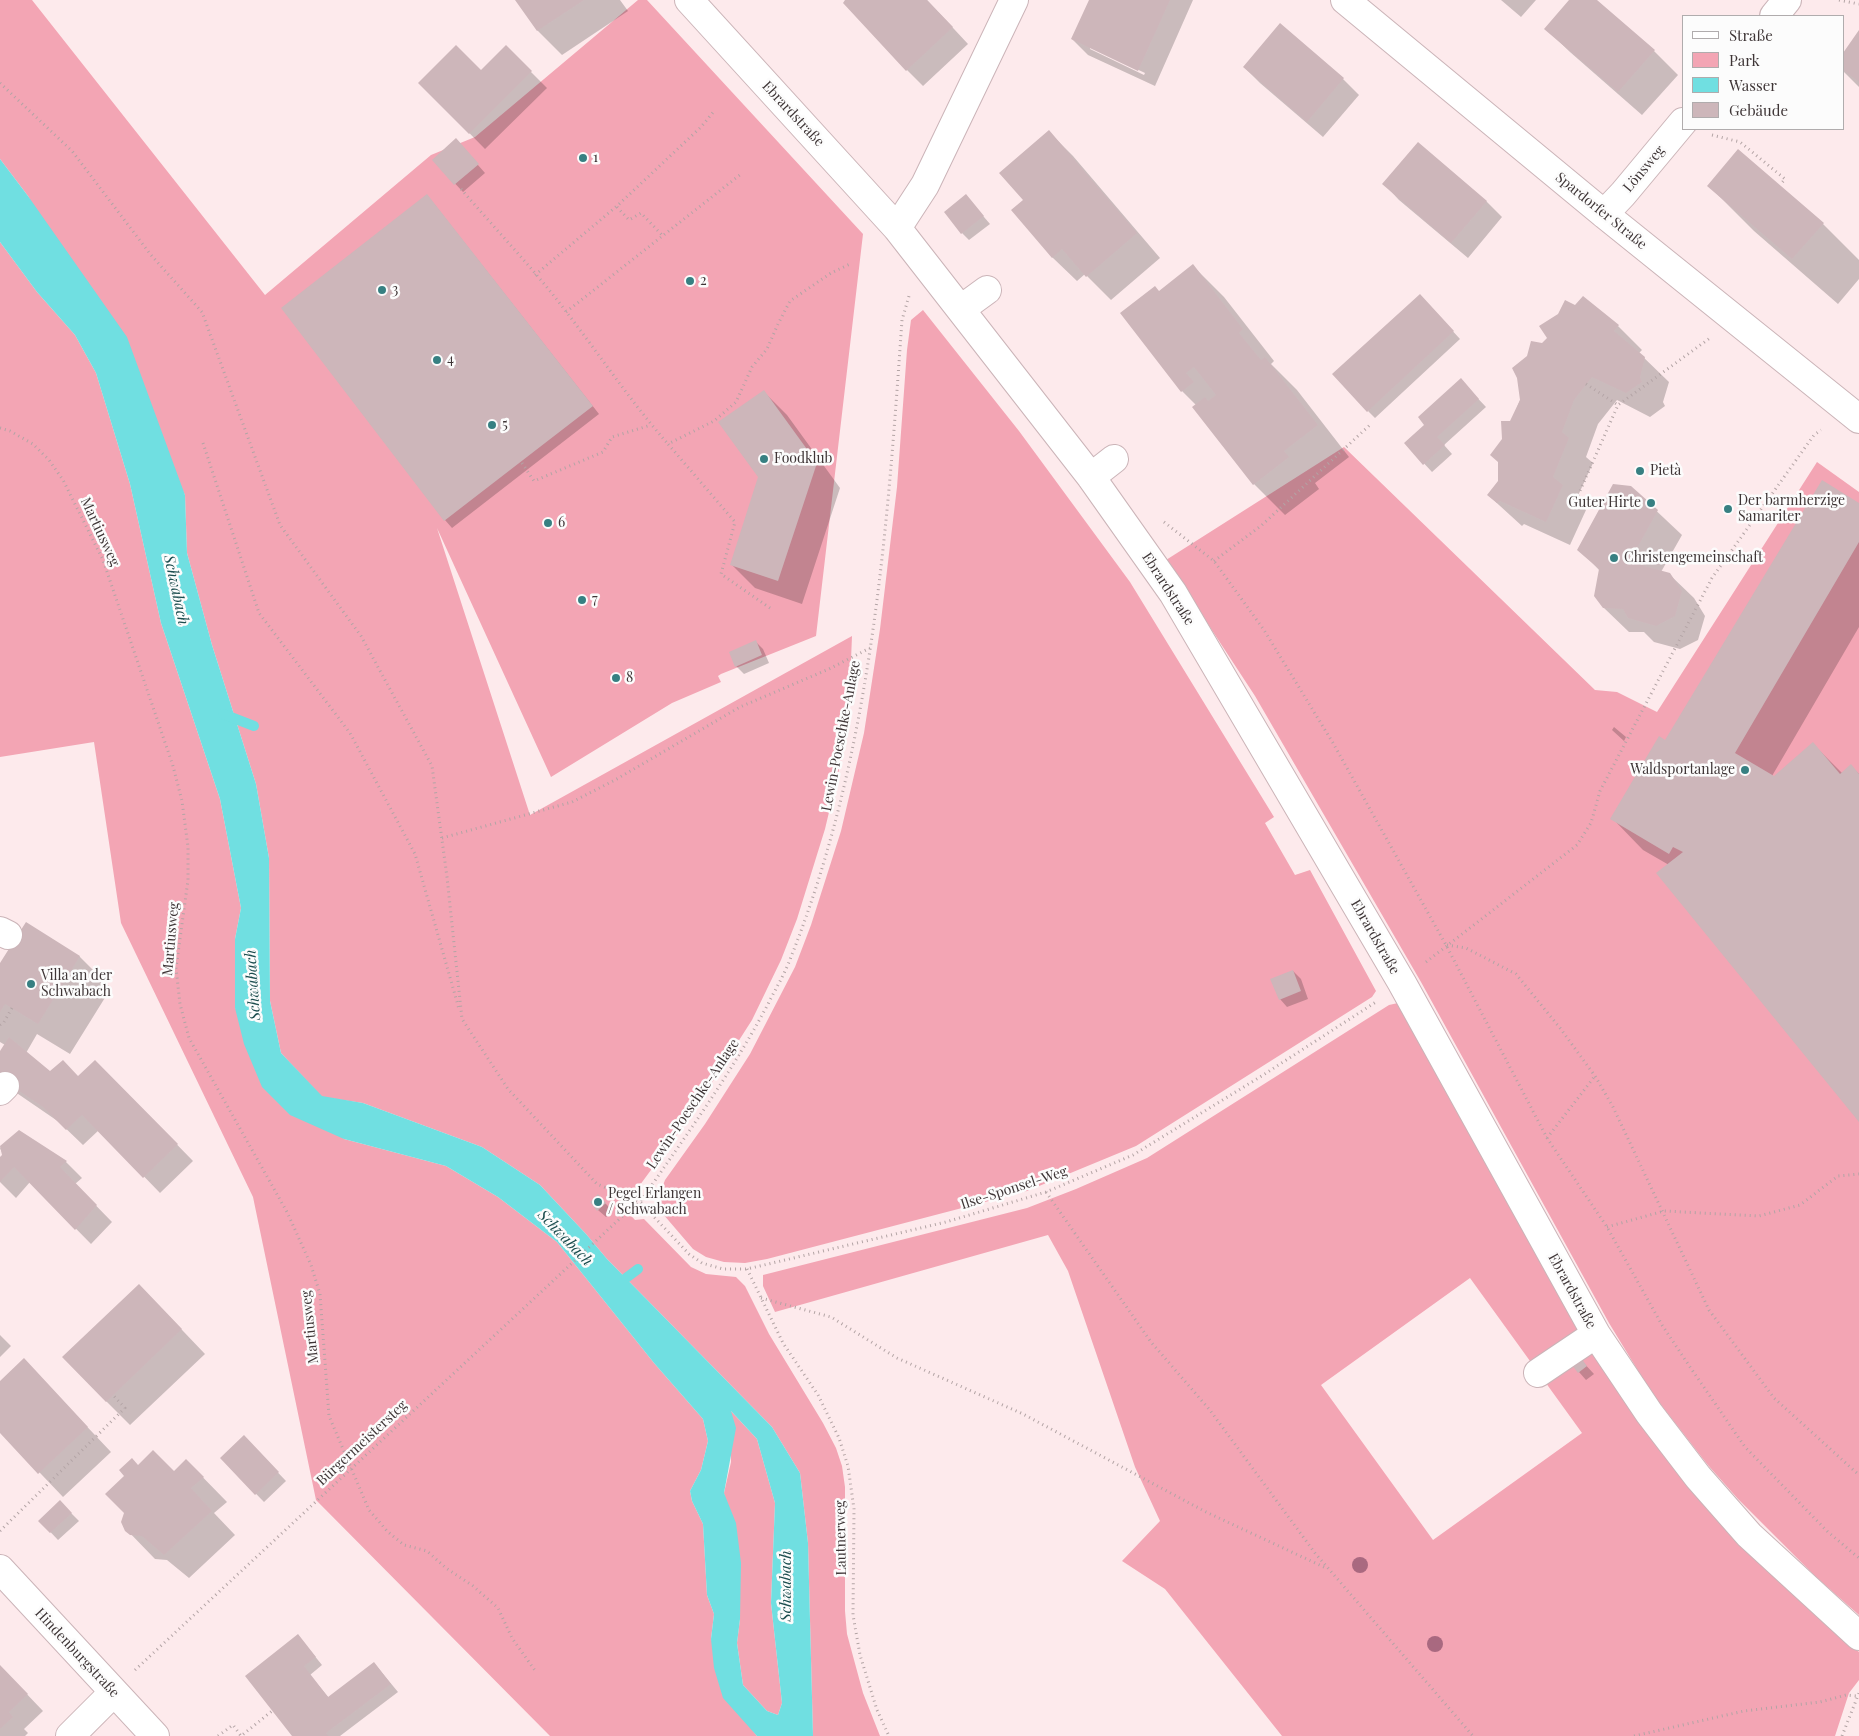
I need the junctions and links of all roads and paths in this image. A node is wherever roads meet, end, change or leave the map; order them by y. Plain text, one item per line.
1 (689, 0) edge
2 (1014, 0) edge
3 (1345, 0) edge
4 (1788, 0) edge
5 (1839, 0) edge
6 (1859, 4) edge
7 (1775, 15) edge
8 (0, 83) edge
9 (715, 110) dead end
10 (1691, 130) edge
11 (1700, 130) edge
12 (741, 174) dead end
13 (1780, 185) dead end
14 (460, 189) dead end
15 (617, 206) junction
16 (1604, 214) junction
17 (897, 228) junction
18 (662, 236) junction
19 (850, 264) dead end
20 (535, 275) junction
21 (987, 290) dead end
22 (910, 293) dead end
23 (961, 310) junction
24 (566, 312) junction
25 (1734, 320) junction
26 (1586, 384) dead end
27 (1618, 405) junction
28 (1856, 412) edge
29 (1372, 423) dead end
30 (651, 425) junction
31 (0, 428) edge
32 (203, 444) dead end
33 (668, 444) junction
34 (1114, 459) dead end
35 (522, 463) dead end
36 (1091, 477) junction
37 (1572, 509) dead end
38 (1161, 519) dead end
39 (1214, 561) junction
40 (770, 608) dead end
41 (870, 648) junction
42 (442, 838) junction
43 (1446, 945) junction
44 (1402, 983) junction
45 (12, 1008) dead end
46 (462, 1019) junction
47 (0, 1025) edge
48 (1595, 1076) junction
49 (1547, 1138) junction
50 (1859, 1174) edge
51 (1046, 1192) junction
52 (640, 1202) junction
53 (1664, 1211) junction
54 (627, 1212) joint
55 (1607, 1227) junction
56 (748, 1269) junction
57 (761, 1298) junction
58 (1596, 1334) junction
59 (1538, 1373) dead end
60 (113, 1395) dead end
61 (350, 1469) junction
62 (1859, 1475) edge
63 (0, 1531) edge
64 (1859, 1558) edge
65 (0, 1569) edge
66 (1329, 1569) junction
67 (1859, 1636) edge
68 (536, 1672) dead end
69 (114, 1692) junction
70 (1858, 1694) edge
71 (272, 1711) dead end
72 (70, 1736) edge
73 (155, 1736) edge
74 (218, 1736) edge
75 (889, 1736) edge
76 (1473, 1736) edge
77 (1634, 1736) edge
78 (1842, 1736) edge

1 - 17 street, Ebrardstraße
2 - 17 street
3 - 16 street, Spardorfer Straße
4 - 7 street
5 - 6 path
8 - 42 path
9 - 15 path
10 - 16 street, Lönsweg
11 - 13 path
12 - 18 path
14 - 20 path
15 - 18 path
15 - 20 path
16 - 25 street, Spardorfer Straße
17 - 23 street, Ebrardstraße
18 - 24 path
19 - 33 path
20 - 24 path
21 - 23 street
22 - 41 path, Lewin-Poeschke-Anlage
23 - 36 street, Ebrardstraße
24 - 30 path
25 - 27 path
25 - 28 street, Spardorfer Straße
26 - 27 path
27 - 37 path
28 - 43 path, Ilse-Sponsel-Weg
29 - 39 path
30 - 33 path
30 - 35 path
31 - 61 path, Martiusweg
32 - 46 path
33 - 40 path
34 - 36 street
36 - 44 street, Ebrardstraße
38 - 39 path
39 - 43 path
41 - 42 path
41 - 52 path, Lewin-Poeschke-Anlage
42 - 46 path
43 - 44 path, Ilse-Sponsel-Weg
43 - 48 path
43 - 49 path
44 - 51 path, Ilse-Sponsel-Weg
44 - 58 street, Ebrardstraße
45 - 47 path
46 - 52 path
48 - 49 path
48 - 53 path
49 - 55 path
50 - 53 path
51 - 56 path, Ilse-Sponsel-Weg
51 - 66 path
52 - 54 path, Lewin-Poeschke-Anlage
52 - 56 path, Ilse-Sponsel-Weg
53 - 55 path
53 - 62 path
54 - 61 path, Bürgermeistersteg
55 - 64 path
56 - 57 path, Lautnerweg
57 - 66 path
57 - 75 path, Lautnerweg
58 - 59 street
58 - 67 street, Ebrardstraße
60 - 63 path
61 - 68 path, Martiusweg
61 - 69 path, Bürgermeistersteg
65 - 69 street, Hindenburgstraße
66 - 76 path
69 - 72 street
69 - 73 street, Hindenburgstraße
70 - 77 path
70 - 78 path
71 - 74 path

